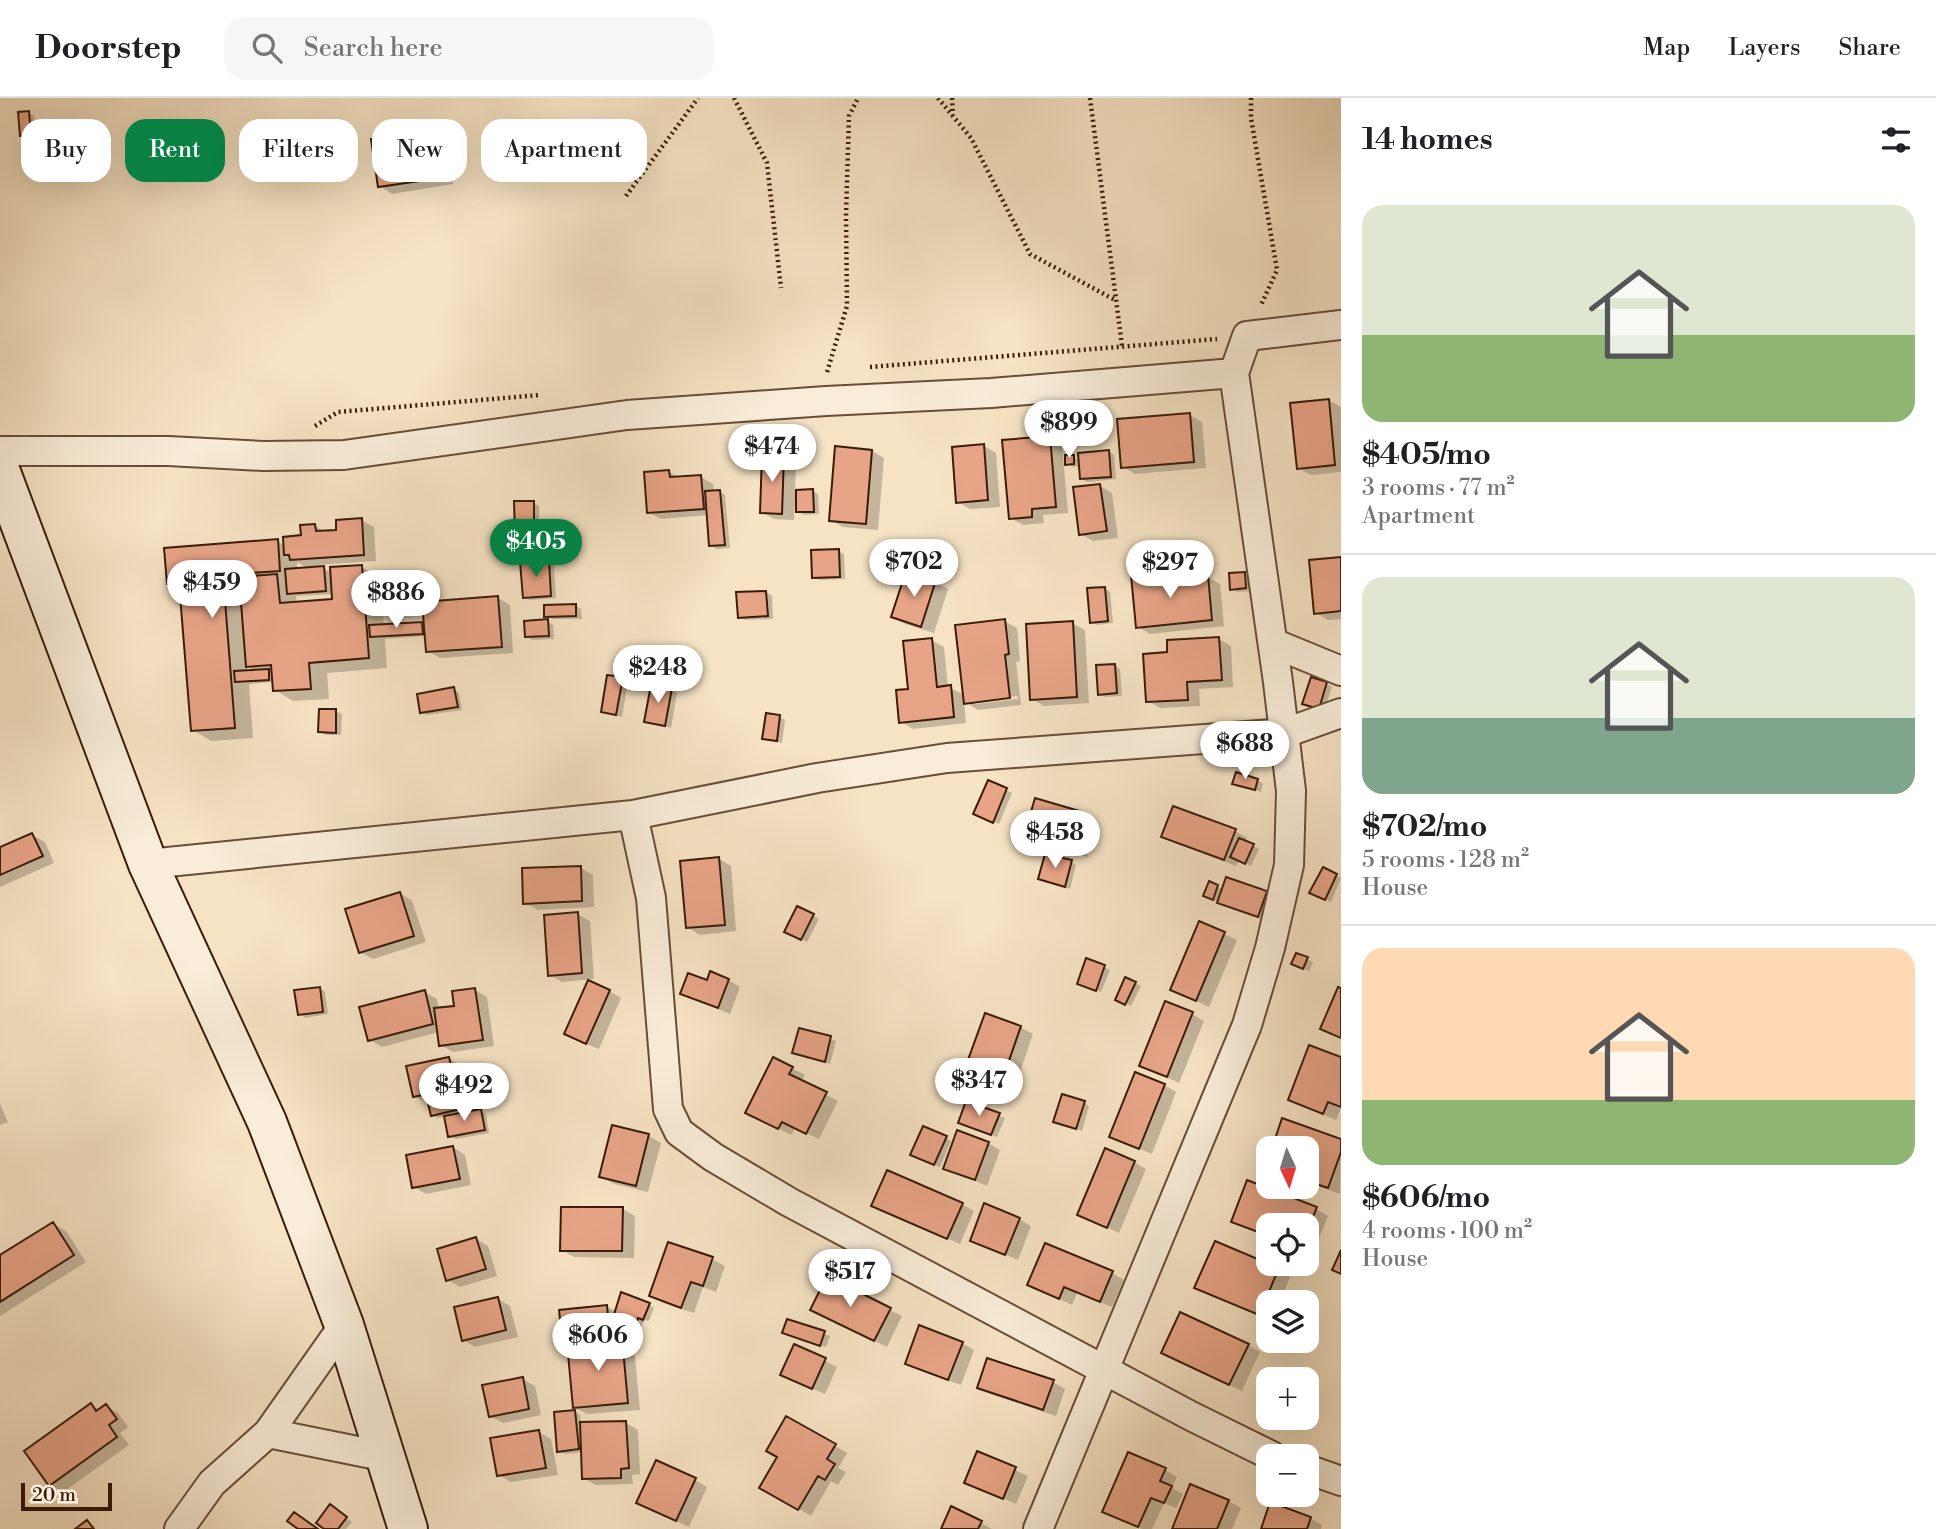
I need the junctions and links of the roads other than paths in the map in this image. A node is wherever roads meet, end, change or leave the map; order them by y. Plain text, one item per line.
1 (1341, 325) edge
2 (1234, 373) junction
3 (0, 451) edge
4 (0, 470) edge
5 (1273, 643) junction
6 (1341, 671) edge
7 (1341, 713) edge
8 (1285, 733) junction
9 (633, 815) junction
10 (148, 864) junction
11 (344, 1325) junction
12 (1104, 1368) junction
13 (268, 1433) junction
14 (1256, 1448) edge
15 (387, 1457) junction
16 (1319, 1473) edge
17 (1341, 1481) edge
18 (179, 1529) edge
19 (408, 1529) edge
20 (1038, 1529) edge

1 - 2 street
2 - 3 street
2 - 5 street
4 - 10 street
5 - 6 street
5 - 8 street
7 - 8 street
8 - 9 street
8 - 12 street
9 - 10 street
9 - 12 street
10 - 11 street
11 - 13 street
11 - 15 street
12 - 14 street
12 - 20 street
13 - 15 street
13 - 18 street
15 - 19 street
16 - 17 street

